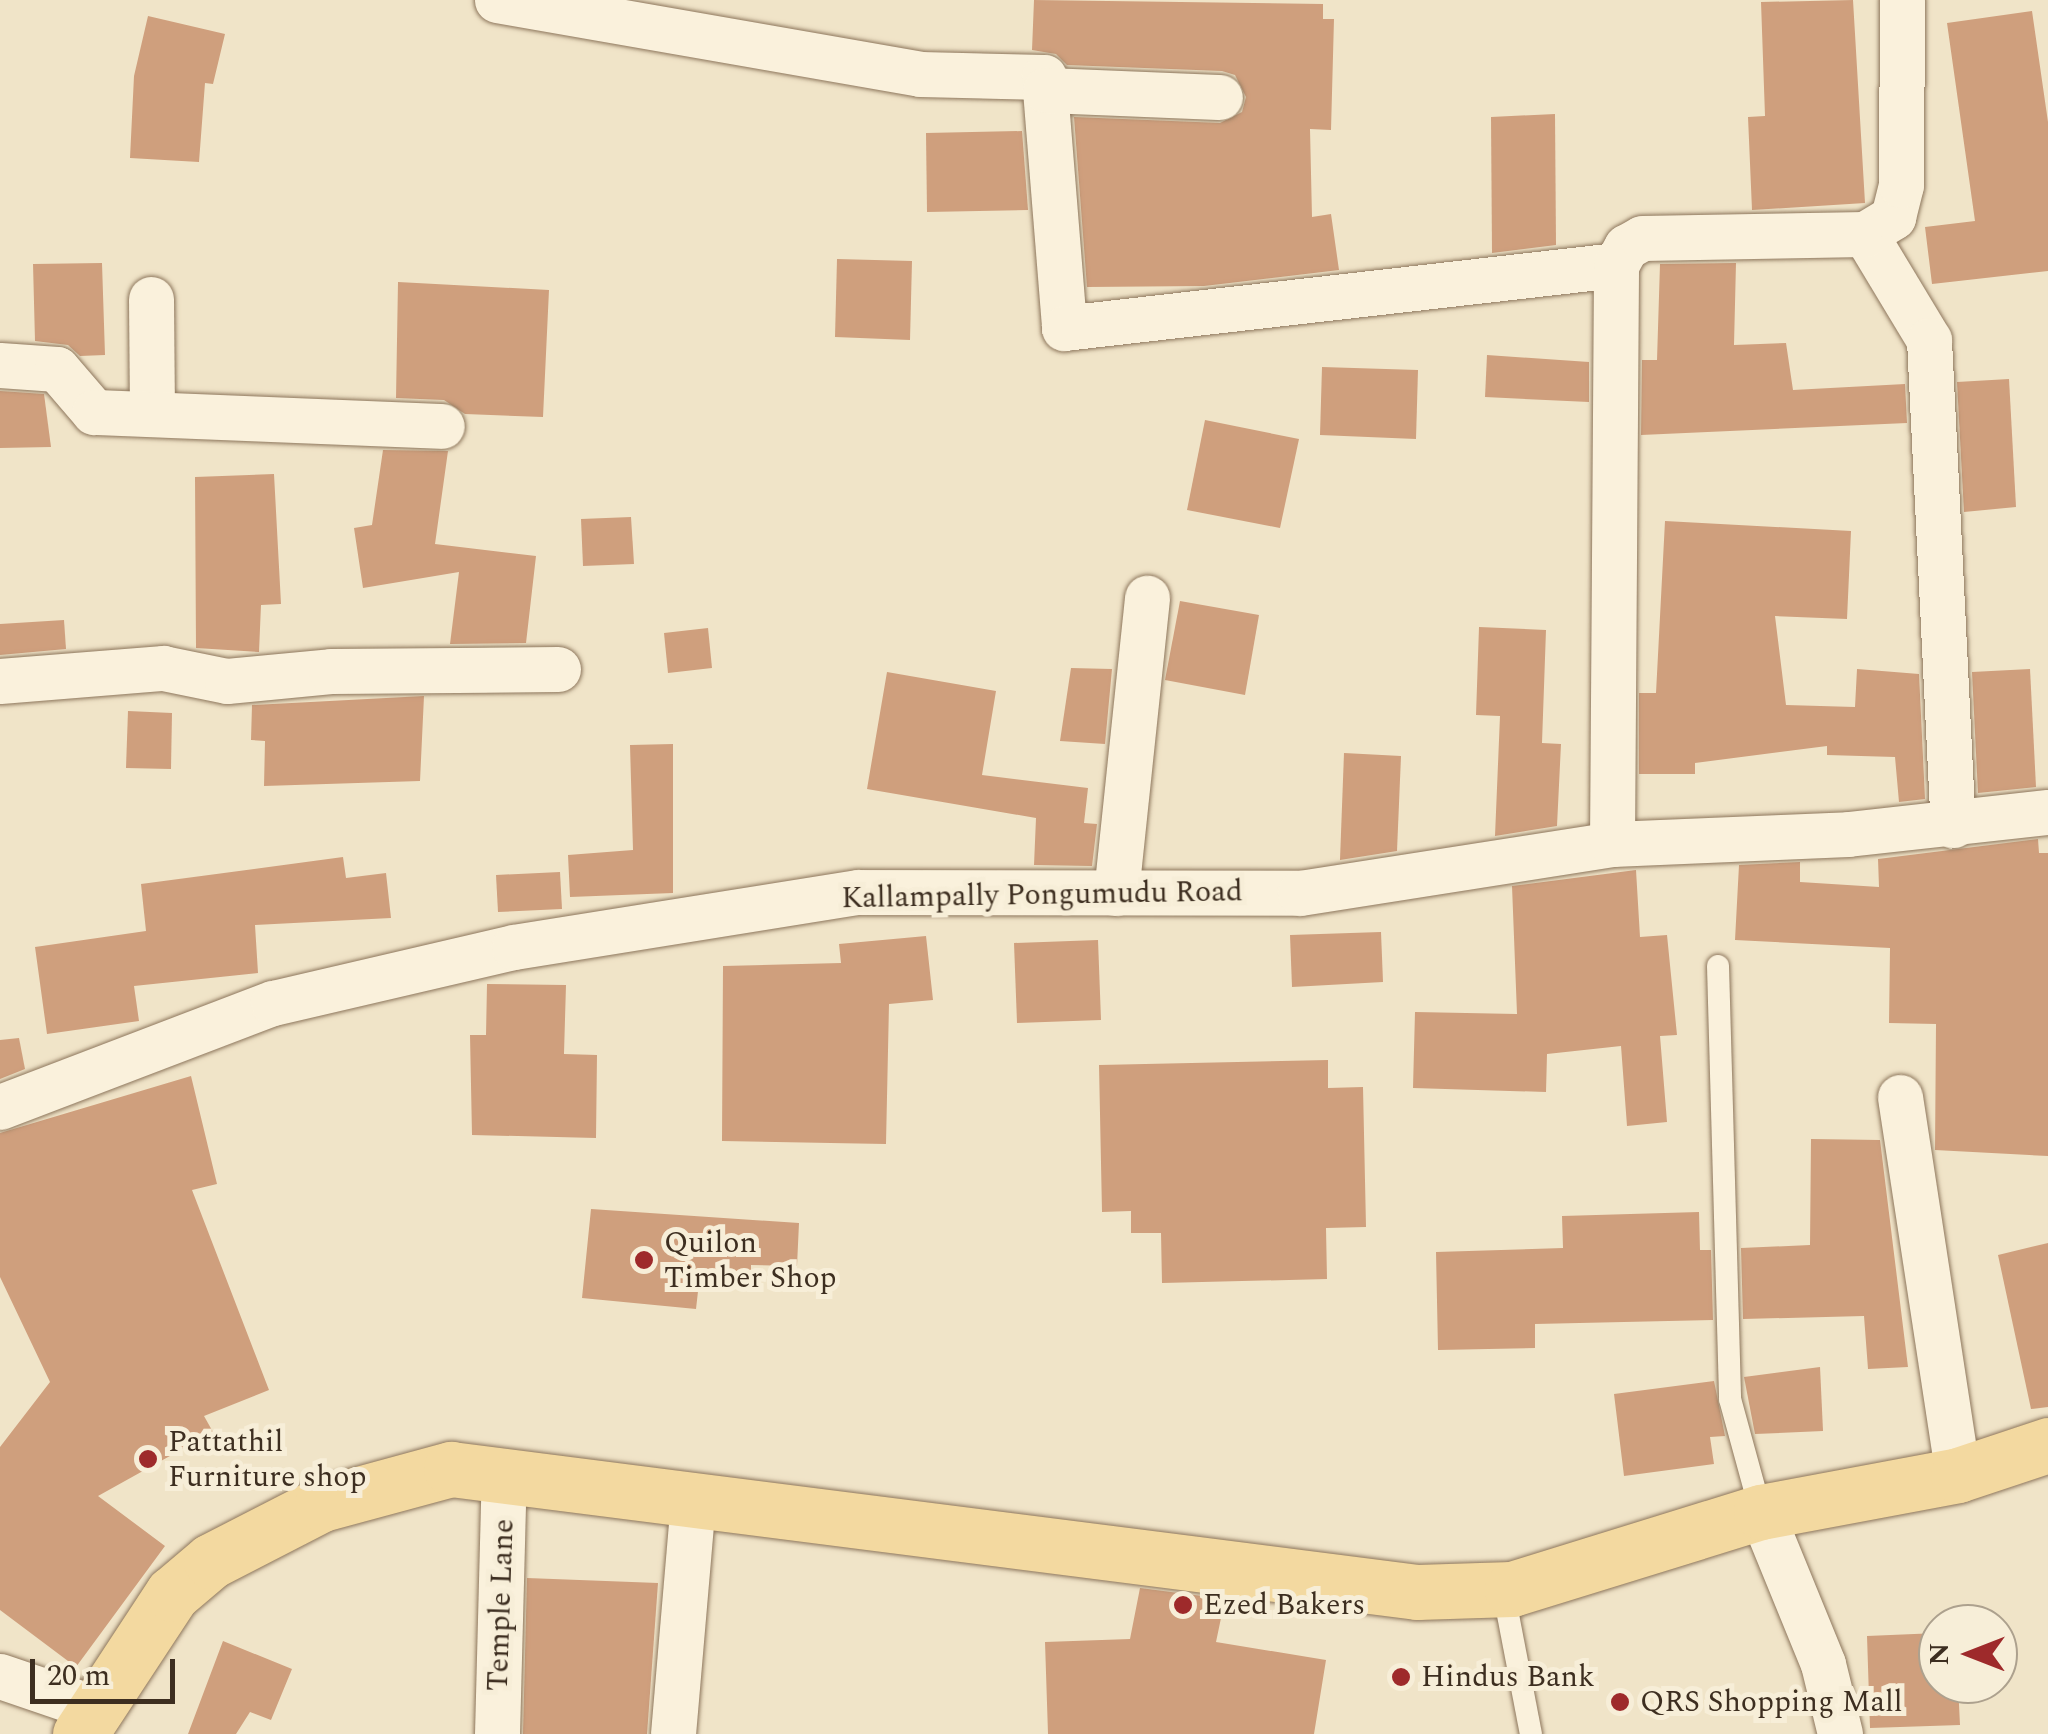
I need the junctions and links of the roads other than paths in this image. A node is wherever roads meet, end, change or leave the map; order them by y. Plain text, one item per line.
1 (497, 0) edge
2 (1902, 0) edge
3 (1045, 90) junction
4 (1220, 97) dead end
5 (1865, 234) junction
6 (1616, 265) junction
7 (151, 299) dead end
8 (0, 364) edge
9 (152, 410) junction
10 (442, 426) dead end
11 (1147, 598) dead end
12 (558, 669) dead end
13 (0, 681) edge
14 (2048, 812) edge
15 (1953, 824) junction
16 (1612, 844) junction
17 (1116, 893) junction
18 (1718, 966) dead end
19 (1900, 1097) dead end
20 (0, 1107) edge
21 (2048, 1445) edge
22 (504, 1475) junction
23 (1958, 1475) junction
24 (693, 1500) junction
25 (1761, 1512) junction
26 (1502, 1589) junction
27 (0, 1676) edge
28 (87, 1721) edge
29 (497, 1734) edge
30 (673, 1734) edge
31 (1532, 1734) edge
32 (1840, 1734) edge

1 - 3 street
2 - 5 street
3 - 4 street
3 - 6 street
5 - 6 street
5 - 15 street
6 - 16 street
7 - 9 street
8 - 9 street
9 - 10 street
11 - 17 street
12 - 13 street
14 - 15 street, Kallampally Pongumudu Road
15 - 16 street, Kallampally Pongumudu Road
16 - 17 street, Kallampally Pongumudu Road
17 - 20 street, Kallampally Pongumudu Road
18 - 25 lane
19 - 23 street
21 - 23 main road
22 - 24 main road
22 - 28 main road
22 - 29 street, Temple Lane
23 - 25 main road
24 - 26 main road
24 - 30 street
25 - 26 main road
25 - 32 street
26 - 31 lane
27 - 28 street

